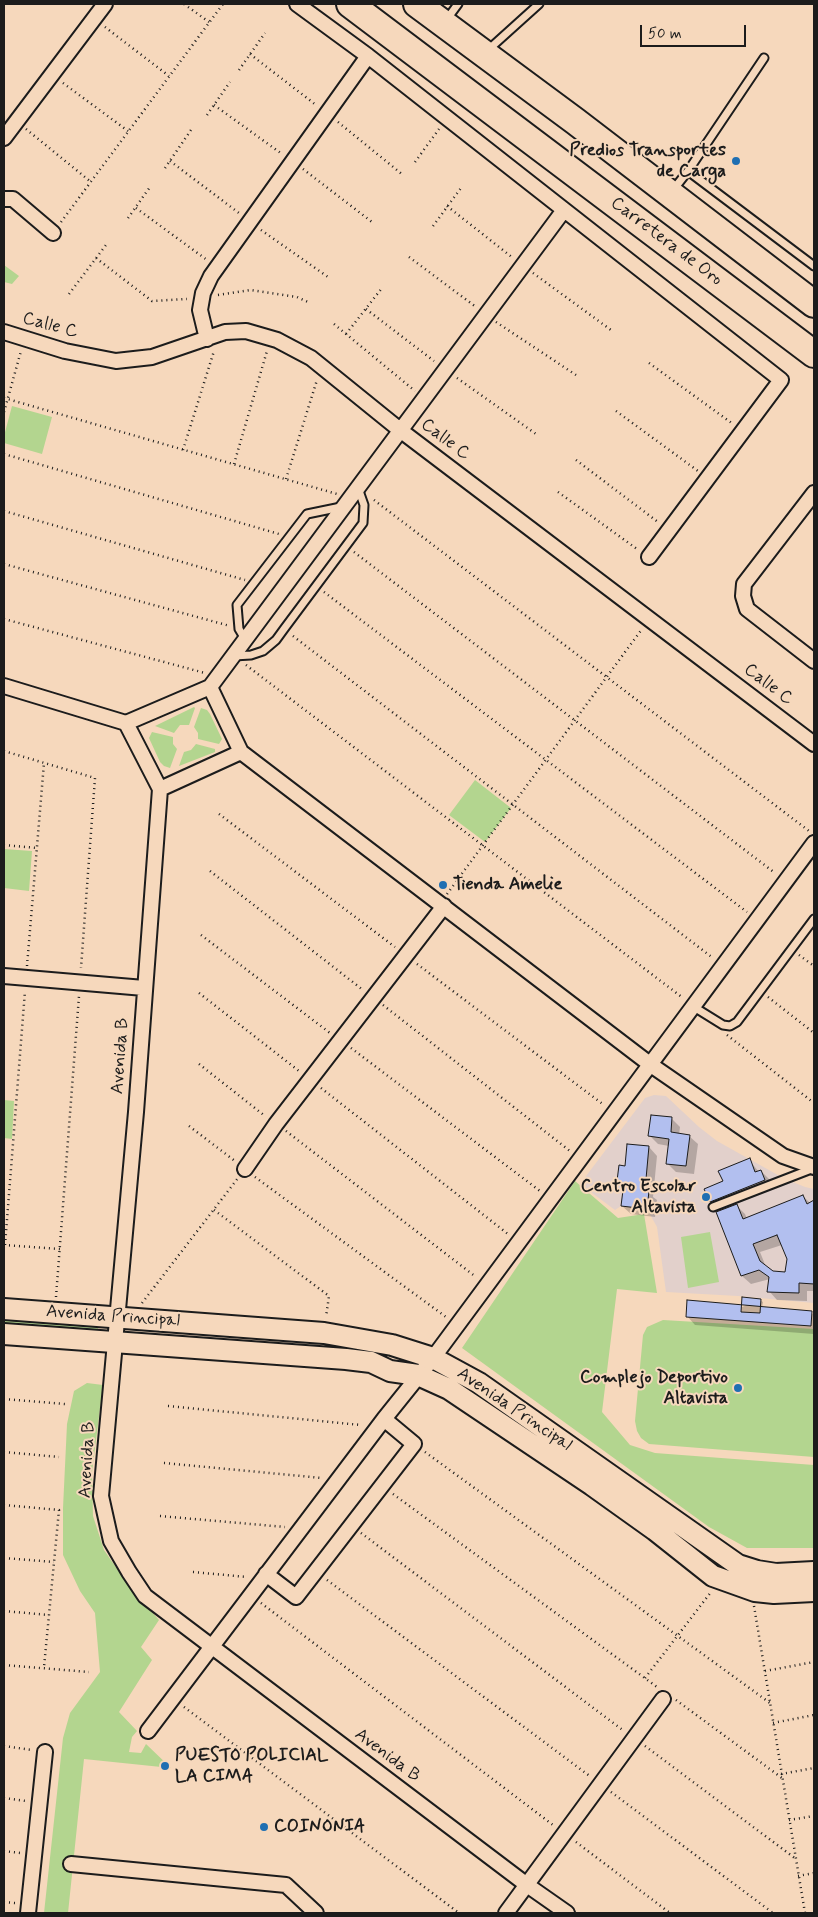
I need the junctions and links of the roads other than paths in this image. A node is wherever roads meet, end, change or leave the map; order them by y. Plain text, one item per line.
1 (105, 4) edge
2 (298, 4) edge
3 (350, 4) edge
4 (417, 4) edge
5 (539, 4) edge
6 (451, 14) edge
7 (484, 53) junction
8 (368, 56) junction
9 (764, 58) dead end
10 (512, 74) junction
11 (487, 107) junction
12 (575, 121) junction
13 (4, 138) edge
14 (551, 154) junction
15 (688, 171) junction
16 (670, 194) junction
17 (4, 199) edge
18 (564, 210) junction
19 (53, 233) road end
20 (814, 266) edge
21 (814, 304) edge
22 (4, 332) edge
23 (213, 337) junction
24 (814, 354) edge
25 (400, 430) junction
26 (814, 493) edge
27 (351, 497) junction
28 (649, 557) road end
29 (242, 634) junction
30 (233, 656) junction
31 (813, 657) edge
32 (214, 682) junction
33 (4, 686) edge
34 (126, 723) junction
35 (814, 744) edge
36 (241, 752) junction
37 (160, 789) junction
38 (814, 843) edge
39 (442, 905) junction
40 (814, 919) edge
41 (4, 976) edge
42 (144, 988) junction
43 (694, 1006) junction
44 (652, 1065) junction
45 (814, 1167) edge
46 (245, 1169) road end
47 (713, 1207) dead end
48 (4, 1309) edge
49 (124, 1317) junction
50 (4, 1334) edge
51 (115, 1342) junction
52 (432, 1358) junction
53 (418, 1375) junction
54 (381, 1423) junction
55 (814, 1572) edge
56 (265, 1576) junction
57 (814, 1590) edge
58 (212, 1647) junction
59 (665, 1695) road end
60 (148, 1731) dead end
61 (45, 1752) road end
62 (71, 1864) dead end
63 (527, 1885) junction
64 (28, 1913) edge
65 (316, 1913) edge
66 (506, 1913) edge
67 (567, 1913) edge

1 - 13 street
2 - 8 street
3 - 11 highway, Carretera de Oro
4 - 6 highway
5 - 7 lane
6 - 7 highway
7 - 10 highway
8 - 18 street
8 - 23 street
9 - 15 lane
10 - 11 highway
10 - 12 highway
11 - 14 highway, Carretera de Oro
12 - 14 highway
12 - 16 highway
14 - 24 highway, Carretera de Oro
15 - 16 lane
15 - 20 lane
16 - 21 highway
17 - 19 street
18 - 25 street
18 - 28 street
22 - 23 street, Calle C
23 - 25 street, Calle C
25 - 27 street
25 - 35 street, Calle C
26 - 31 street
27 - 29 street
27 - 29 lane
27 - 30 lane
29 - 30 street
30 - 32 street
32 - 34 street
32 - 36 street
33 - 34 street
34 - 37 street
36 - 37 street
36 - 39 street
37 - 42 street, Avenida B
38 - 43 street
39 - 44 street
39 - 46 street
40 - 43 lane
41 - 42 street
42 - 49 street, Avenida B
43 - 44 street
44 - 45 street
44 - 52 street
45 - 47 lane
48 - 49 street, Avenida Principal
49 - 51 street, Avenida B
49 - 52 street, Avenida Principal
50 - 51 street, Avenida Principal
51 - 53 street, Avenida Principal
51 - 58 street, Avenida B
52 - 53 street
52 - 55 street, Avenida Principal
53 - 54 street
53 - 57 street, Avenida Principal
54 - 56 street
54 - 56 street
56 - 58 street
58 - 60 street
58 - 63 street, Avenida B
59 - 63 street
61 - 64 street
62 - 65 street
63 - 66 street
63 - 67 street, Avenida B

